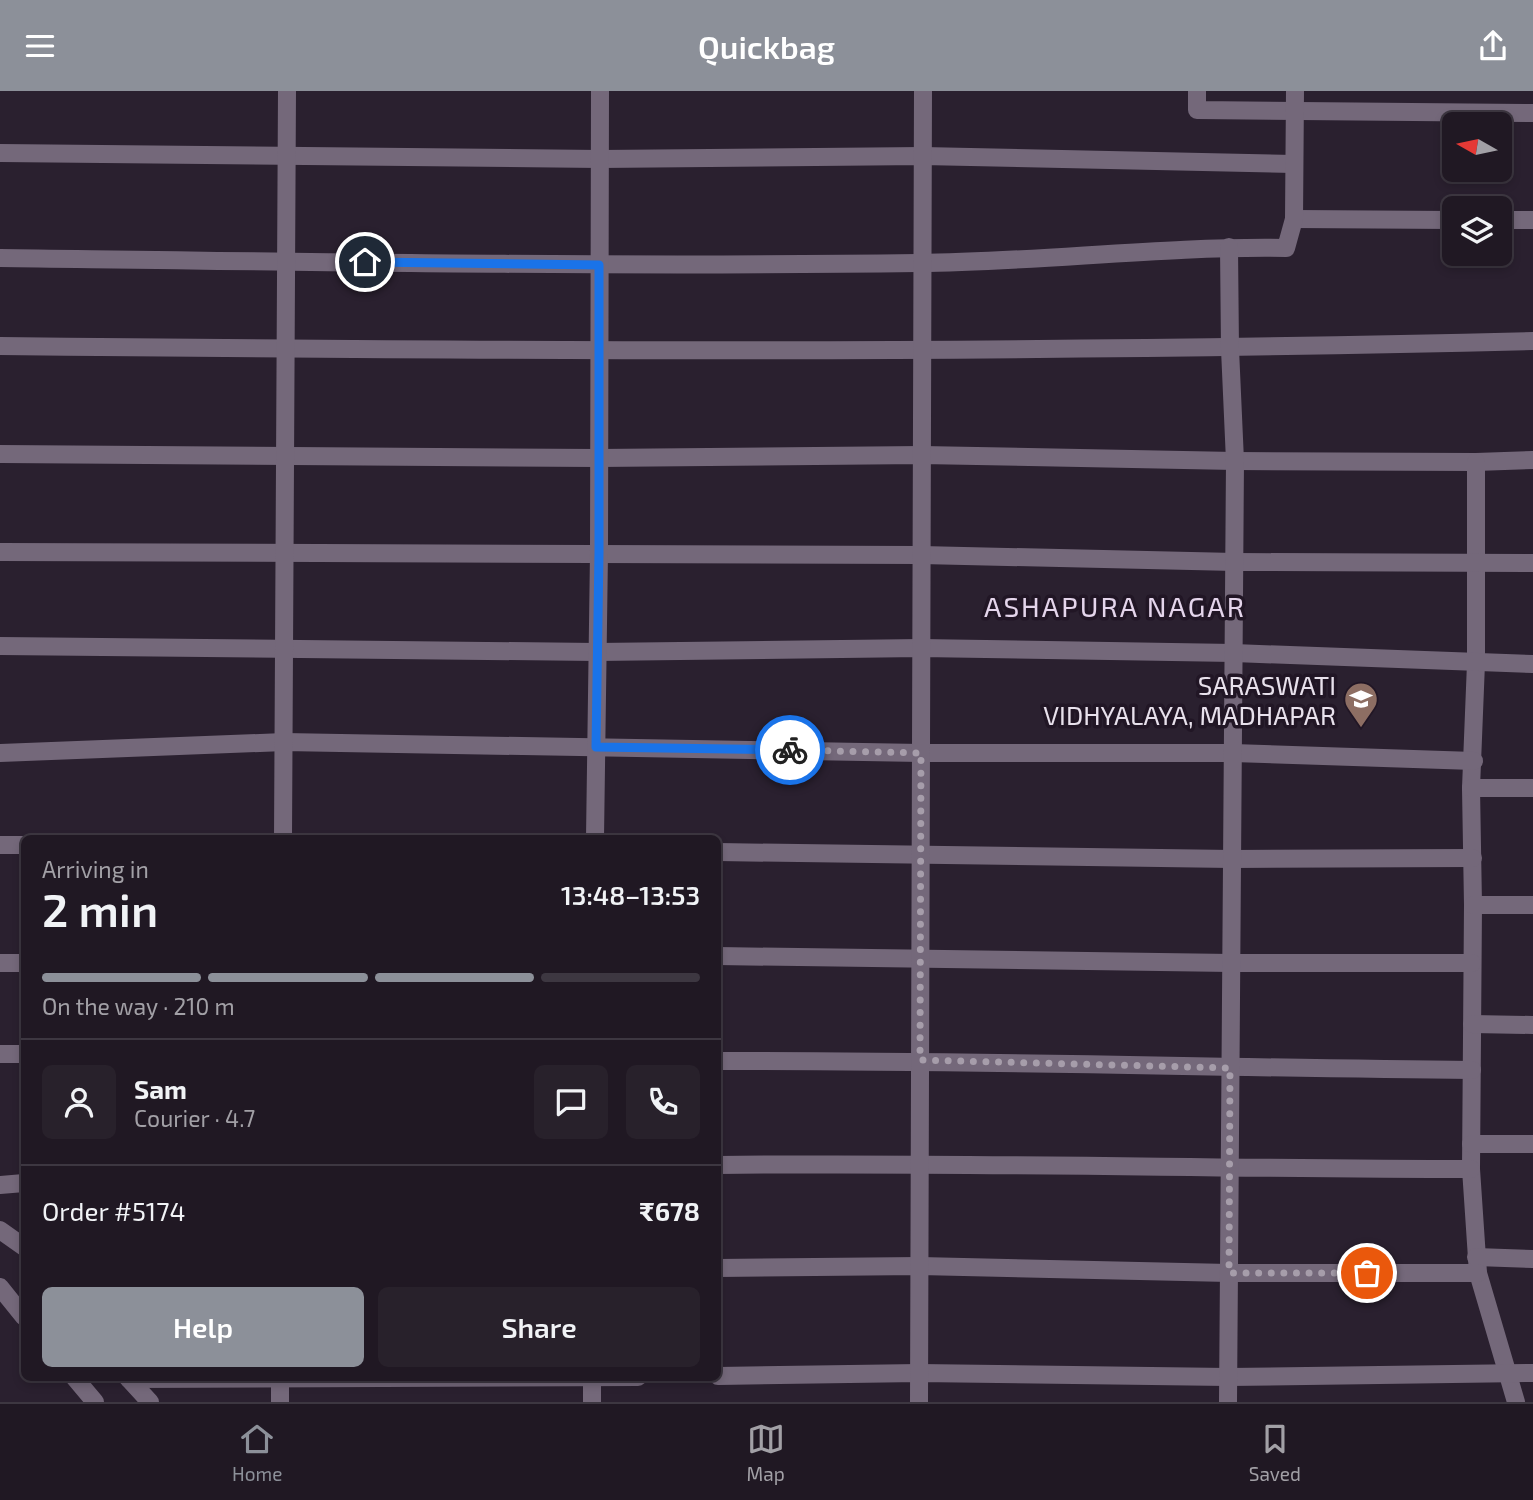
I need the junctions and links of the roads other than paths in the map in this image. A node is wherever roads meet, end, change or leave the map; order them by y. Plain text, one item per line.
1 (287, 91) edge
2 (600, 91) edge
3 (923, 91) edge
4 (1197, 91) edge
5 (1295, 91) edge
6 (1295, 111) junction
7 (1533, 113) edge
8 (0, 153) edge
9 (287, 156) junction
10 (923, 156) junction
11 (600, 159) junction
12 (1294, 164) junction
13 (1294, 219) junction
14 (1442, 220) edge
15 (1512, 220) edge
16 (1533, 221) edge
17 (1229, 247) junction
18 (0, 258) edge
19 (286, 261) junction
20 (923, 263) junction
21 (599, 265) junction
22 (1533, 341) edge
23 (0, 346) edge
24 (286, 349) junction
25 (1230, 349) junction
26 (922, 351) junction
27 (598, 352) junction
28 (0, 454) edge
29 (922, 455) junction
30 (285, 456) junction
31 (598, 458) junction
32 (1533, 460) edge
33 (1235, 461) junction
34 (1476, 462) junction
35 (0, 552) edge
36 (599, 552) junction
37 (284, 555) junction
38 (921, 555) junction
39 (1235, 562) junction
40 (1533, 563) edge
41 (1475, 564) junction
42 (0, 646) edge
43 (284, 647) junction
44 (921, 648) junction
45 (597, 652) junction
46 (1234, 653) junction
47 (1476, 663) junction
48 (1533, 664) edge
49 (284, 742) junction
50 (596, 747) junction
51 (0, 753) edge
52 (921, 753) junction
53 (1233, 753) junction
54 (1474, 761) junction
55 (1471, 788) junction
56 (1533, 788) edge
57 (283, 835) edge
58 (595, 835) edge
59 (0, 845) edge
60 (21, 845) edge
61 (721, 852) edge
62 (920, 854) junction
63 (1473, 858) junction
64 (1232, 859) junction
65 (1474, 905) junction
66 (1533, 905) edge
67 (721, 955) edge
68 (920, 958) junction
69 (0, 963) edge
70 (21, 963) edge
71 (1231, 963) junction
72 (1472, 963) junction
73 (1472, 1024) junction
74 (1533, 1025) edge
75 (0, 1054) edge
76 (21, 1054) edge
77 (920, 1060) junction
78 (721, 1061) edge
79 (1230, 1068) junction
80 (1472, 1070) junction
81 (1471, 1144) junction
82 (1533, 1144) edge
83 (920, 1163) junction
84 (721, 1165) edge
85 (1230, 1169) junction
86 (1471, 1169) junction
87 (21, 1183) edge
88 (0, 1185) edge
89 (0, 1230) edge
90 (21, 1245) edge
91 (1533, 1259) edge
92 (1477, 1265) junction
93 (920, 1266) junction
94 (721, 1268) edge
95 (1229, 1273) junction
96 (0, 1287) edge
97 (21, 1313) edge
98 (919, 1373) junction
99 (1507, 1373) junction
100 (1533, 1373) edge
101 (721, 1376) edge
102 (1228, 1377) junction
103 (77, 1381) edge
104 (131, 1381) edge
105 (280, 1381) edge
106 (592, 1381) edge
107 (95, 1402) edge
108 (150, 1402) edge
109 (280, 1402) edge
110 (592, 1402) edge
111 (919, 1402) edge
112 (1228, 1402) edge
113 (1516, 1402) edge

1 - 9 street
2 - 11 street
3 - 10 street
4 - 6 street
5 - 6 street
6 - 7 street
6 - 12 street
8 - 9 street
9 - 11 street
9 - 19 street
10 - 11 street
10 - 12 street
10 - 20 street
11 - 21 street
12 - 13 street
13 - 14 street
13 - 17 street
15 - 16 street
17 - 20 street
17 - 25 street
18 - 19 street
19 - 21 street
19 - 24 street
20 - 21 street
20 - 26 street
21 - 27 street
22 - 25 street
23 - 24 street
24 - 27 street
24 - 30 street
25 - 26 street
25 - 33 street
26 - 27 street
26 - 29 street
27 - 31 street
28 - 30 street
29 - 31 street
29 - 33 street
29 - 38 street
30 - 31 street
30 - 37 street
31 - 36 street
32 - 34 street
33 - 34 street
33 - 39 street
34 - 41 street
35 - 37 street
36 - 37 street
36 - 38 street
36 - 45 street
37 - 43 street
38 - 39 street
38 - 44 street
39 - 41 street
39 - 46 street
40 - 41 street
41 - 47 street
42 - 43 street
43 - 45 street
43 - 49 street
44 - 45 street
44 - 46 street
44 - 52 street
45 - 50 street
46 - 47 street
46 - 53 street
47 - 48 street
47 - 54 street
49 - 50 street
49 - 51 street
49 - 57 street
50 - 52 street
50 - 58 street
52 - 53 street
52 - 62 street
53 - 54 street
53 - 64 street
54 - 55 street
55 - 56 street
55 - 63 street
59 - 60 street
61 - 62 street
62 - 64 street
62 - 68 street
63 - 64 street
63 - 65 street
64 - 71 street
65 - 66 street
65 - 72 street
67 - 68 street
68 - 71 street
68 - 77 street
69 - 70 street
71 - 72 street
71 - 79 street
72 - 73 street
73 - 74 street
73 - 80 street
75 - 76 street
77 - 78 street
77 - 79 street
77 - 83 street
79 - 80 street
79 - 85 street
80 - 81 street
81 - 82 street
81 - 86 street
83 - 84 street
83 - 85 street
83 - 93 street
85 - 86 street
85 - 95 street
86 - 92 street
87 - 88 street
89 - 90 street
91 - 92 street
92 - 95 street
92 - 99 street
93 - 94 street
93 - 95 street
93 - 98 street
95 - 102 street
96 - 97 street
98 - 101 street
98 - 102 street
98 - 111 street
99 - 100 street
99 - 102 street
99 - 113 street
102 - 112 street
103 - 107 street
104 - 108 street
105 - 109 street
106 - 110 street

